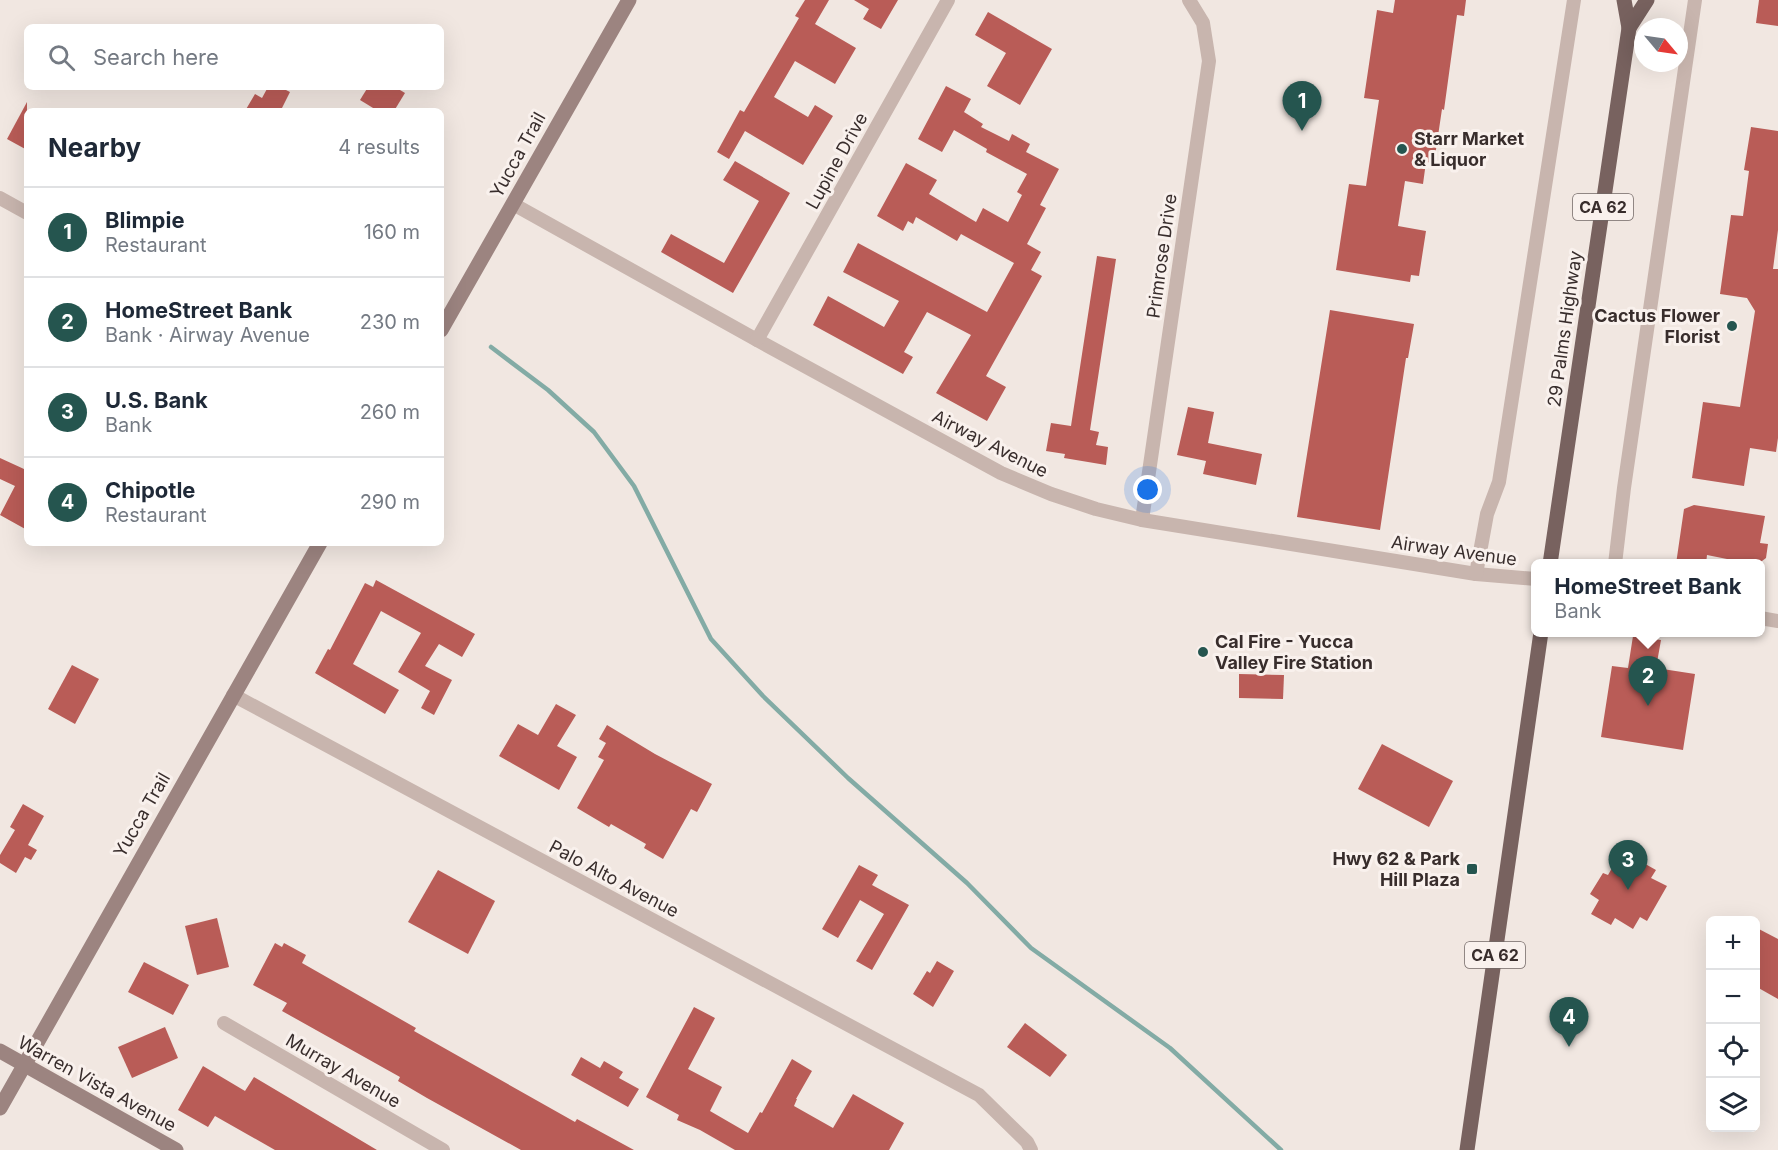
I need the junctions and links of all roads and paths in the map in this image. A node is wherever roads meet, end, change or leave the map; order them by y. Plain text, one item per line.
1 (628, 0) edge
2 (948, 0) edge
3 (1189, 0) edge
4 (1574, 0) edge
5 (1624, 0) edge
6 (1647, 0) edge
7 (1695, 0) edge
8 (1629, 28) junction
9 (0, 198) edge
10 (513, 204) junction
11 (24, 211) edge
12 (444, 325) edge
13 (757, 340) junction
14 (1142, 520) junction
15 (318, 546) edge
16 (1551, 559) edge
17 (1616, 559) edge
18 (1476, 574) junction
19 (1531, 579) edge
20 (1539, 637) edge
21 (233, 695) junction
22 (224, 1023) dead end
23 (0, 1051) edge
24 (24, 1065) junction
25 (0, 1108) edge
26 (1466, 1146) edge
27 (176, 1150) edge
28 (443, 1150) edge
29 (1031, 1150) edge

1 - 10 main road, Yucca Trail
2 - 13 street, Lupine Drive
3 - 14 street, Primrose Drive
4 - 18 street
5 - 8 main road, 29 Palms Highway / CA 62
6 - 8 main road, 29 Palms Highway / CA 62
7 - 17 street
8 - 16 main road, 29 Palms Highway / CA 62
9 - 11 street
10 - 12 main road, Yucca Trail
10 - 13 street, Airway Avenue
13 - 14 street, Airway Avenue
14 - 18 street, Airway Avenue
15 - 21 main road, Yucca Trail
18 - 19 street, Airway Avenue
20 - 26 main road, CA 62
21 - 24 main road, Yucca Trail
21 - 29 street, Palo Alto Avenue
22 - 28 street, Murray Avenue
23 - 24 main road, Warren Vista Avenue
24 - 25 main road, Yucca Trail
24 - 27 main road, Warren Vista Avenue

